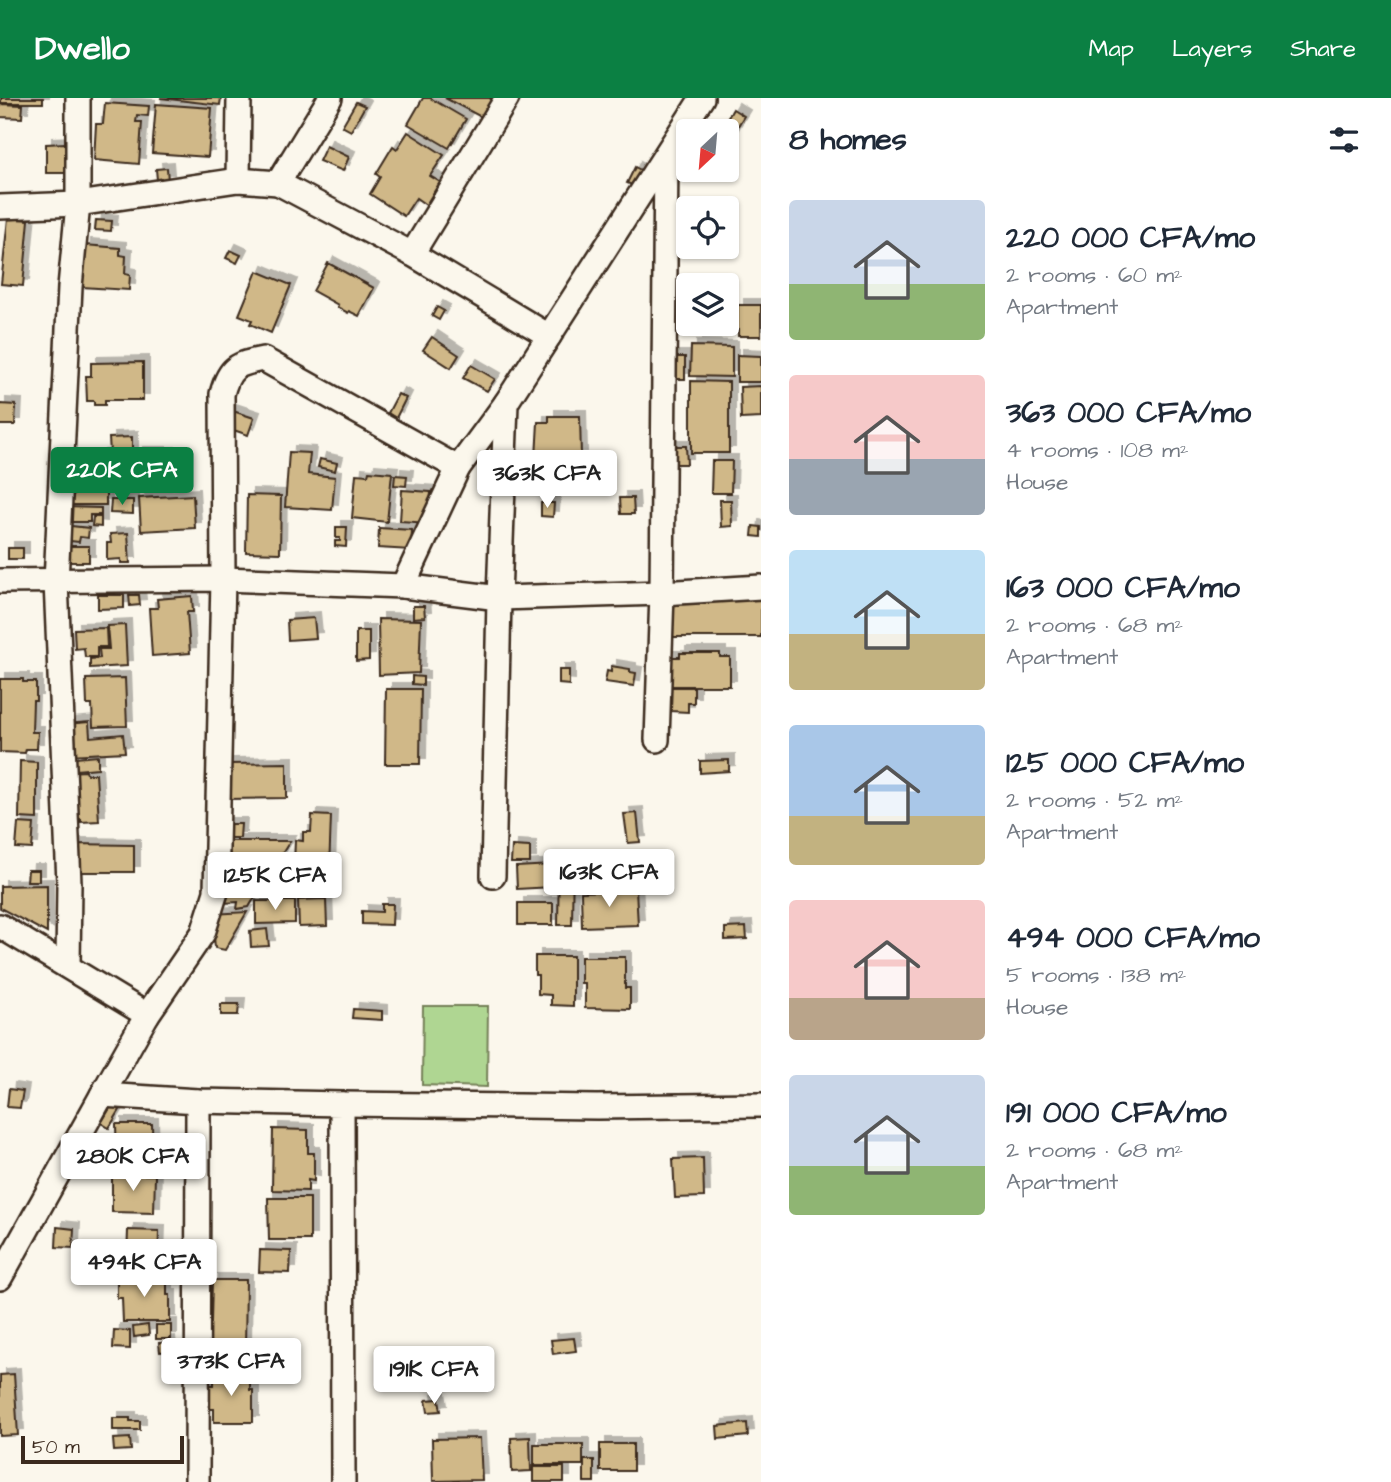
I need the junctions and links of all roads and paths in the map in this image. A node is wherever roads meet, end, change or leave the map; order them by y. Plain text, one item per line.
1 (78, 98) edge
2 (239, 98) edge
3 (330, 98) edge
4 (507, 98) edge
5 (702, 98) edge
6 (666, 155) junction
7 (238, 180) junction
8 (278, 183) junction
9 (78, 204) junction
10 (0, 207) edge
11 (412, 254) junction
12 (550, 335) junction
13 (506, 403) junction
14 (458, 468) junction
15 (223, 579) junction
16 (0, 581) edge
17 (56, 582) junction
18 (403, 586) junction
19 (761, 587) edge
20 (662, 593) junction
21 (499, 598) junction
22 (656, 740) dead end
23 (493, 876) dead end
24 (0, 926) edge
25 (68, 966) junction
26 (147, 1015) junction
27 (102, 1095) junction
28 (198, 1101) junction
29 (342, 1104) junction
30 (761, 1105) edge
31 (0, 1278) edge
32 (197, 1482) edge
33 (343, 1482) edge

1 - 9 street
2 - 7 street
3 - 8 street
4 - 11 street
5 - 6 street
6 - 12 street
6 - 20 street
7 - 8 street
7 - 9 street
8 - 11 street
9 - 10 street
9 - 17 street
11 - 12 street
12 - 13 street
13 - 14 street
13 - 21 street
14 - 15 street
14 - 18 street
15 - 17 street
15 - 18 street
15 - 26 street
16 - 17 street
17 - 25 street
18 - 21 street
19 - 20 street
20 - 21 street
20 - 22 street
21 - 23 street
24 - 25 street
25 - 26 street
26 - 27 street
27 - 28 street
27 - 31 street
28 - 29 street
28 - 32 street
29 - 30 street
29 - 33 street

